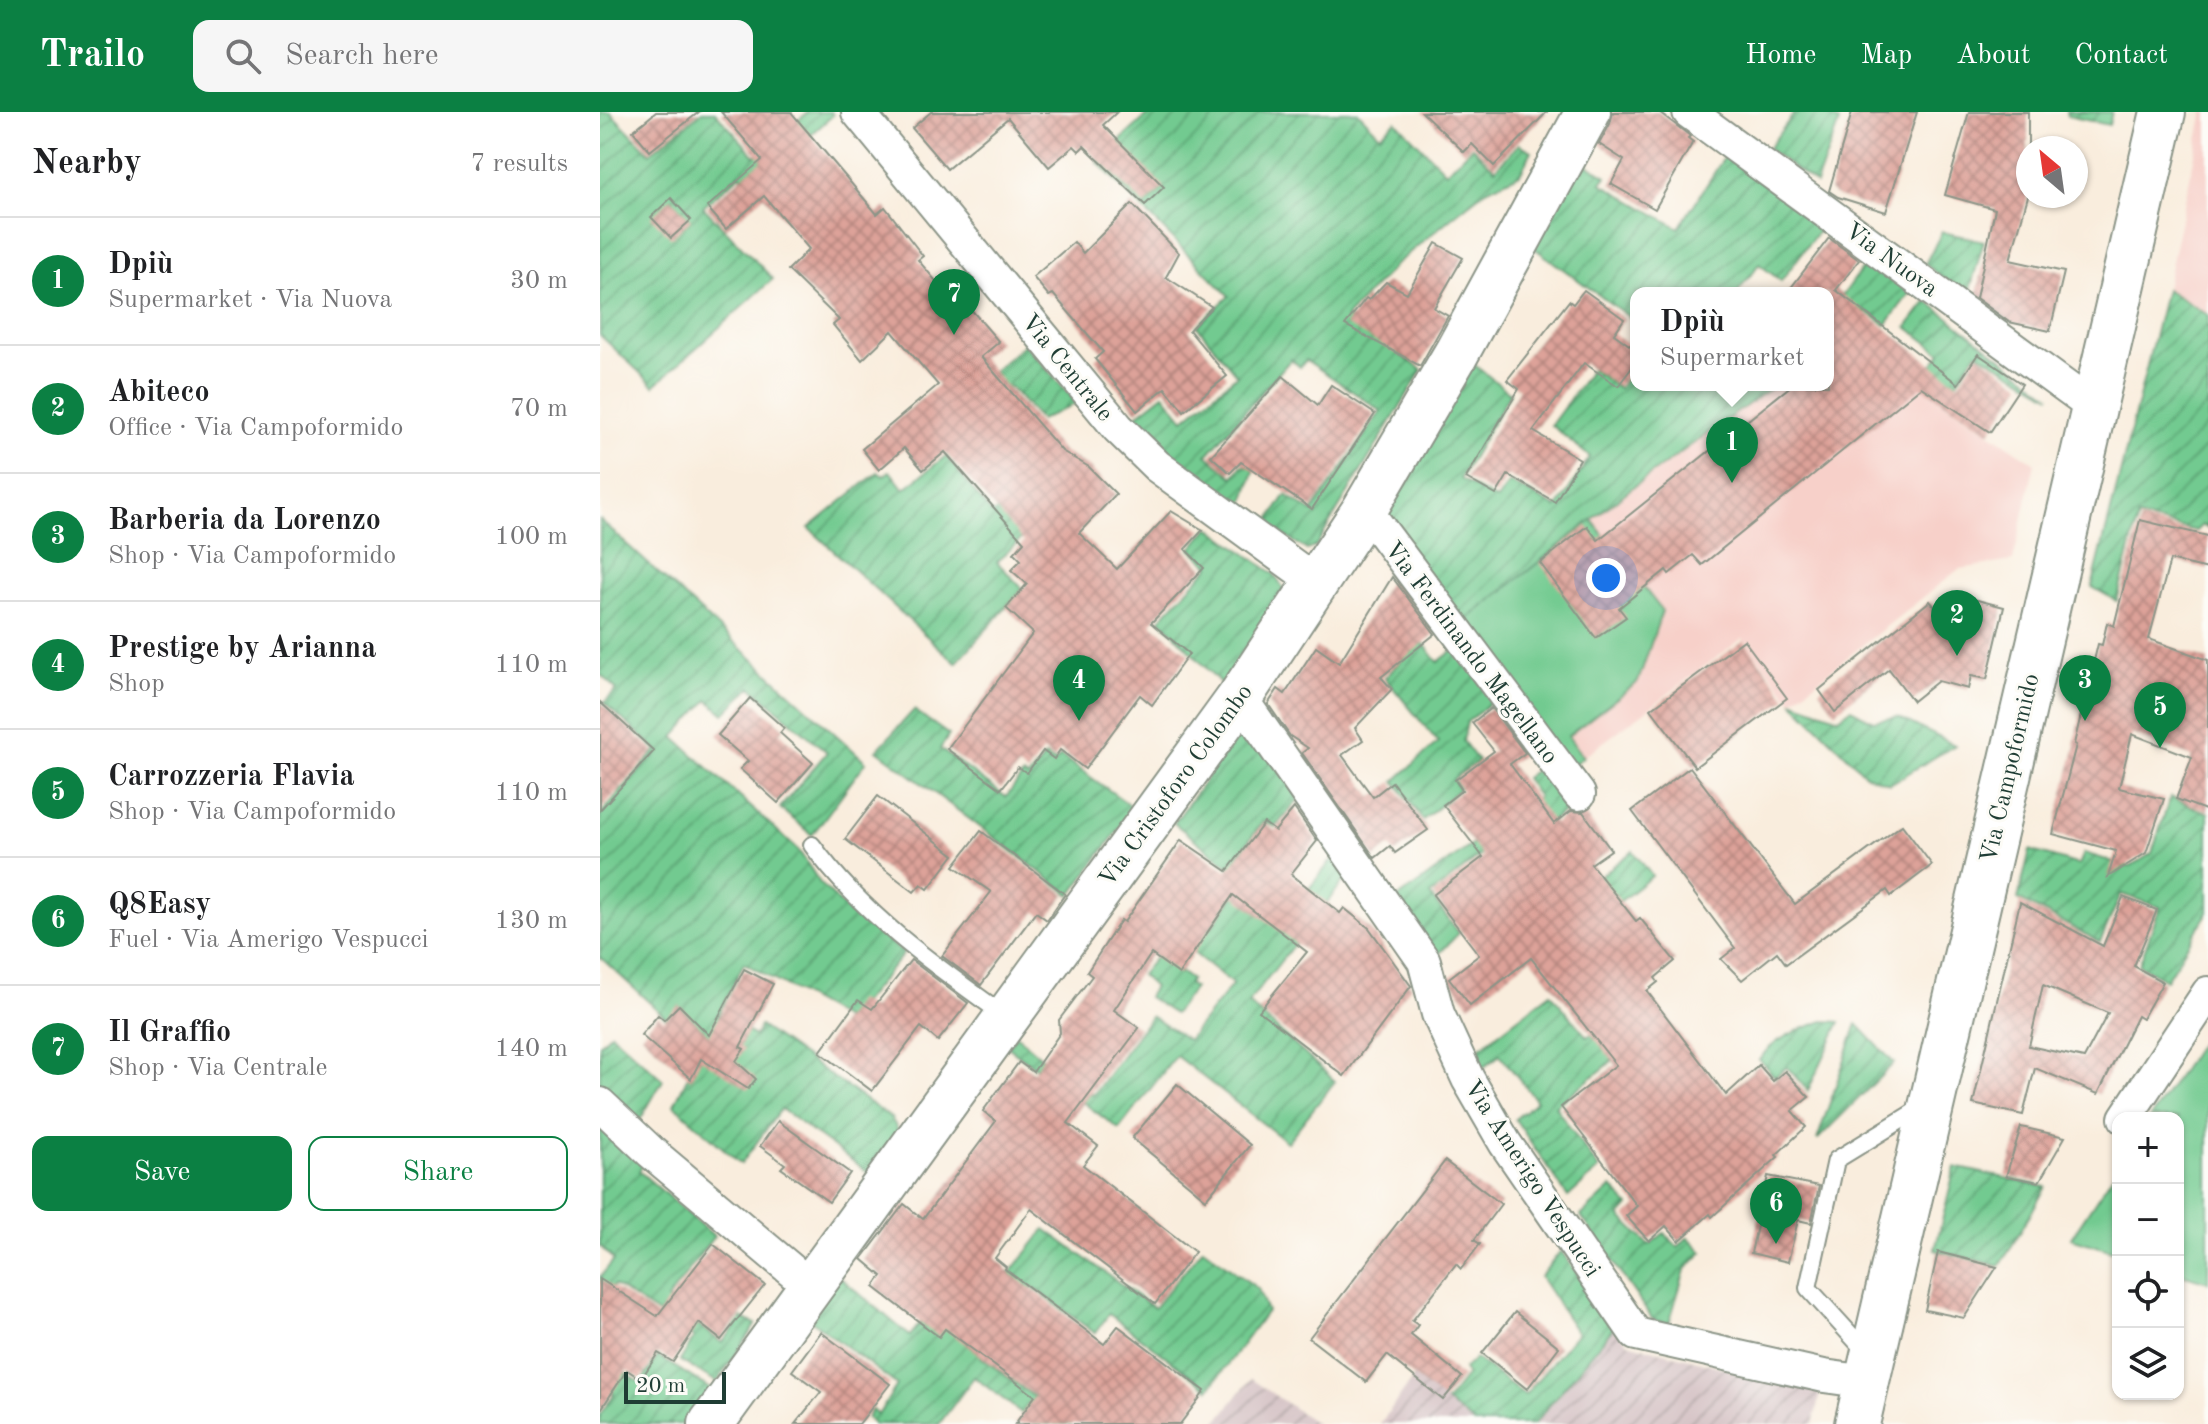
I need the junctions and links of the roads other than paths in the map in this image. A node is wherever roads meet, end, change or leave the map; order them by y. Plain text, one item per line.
1 (858, 112) edge
2 (1588, 112) edge
3 (1689, 112) edge
4 (2163, 112) edge
5 (2093, 407) junction
6 (1365, 509) junction
7 (1316, 582) junction
8 (1240, 697) junction
9 (1579, 794) dead end
10 (812, 845) dead end
11 (2208, 993) edge
12 (1007, 1017) junction
13 (1932, 1101) junction
14 (600, 1104) edge
15 (2129, 1112) edge
16 (811, 1284) junction
17 (1870, 1370) junction
18 (711, 1424) edge
19 (1857, 1424) edge

1 - 7 street, Via Centrale
2 - 6 main road, Via Cristoforo Colombo
3 - 5 street, Via Nuova
4 - 5 main road, Via Campoformido
5 - 13 main road, Via Campoformido
6 - 7 main road, Via Cristoforo Colombo
6 - 9 street, Via Ferdinando Magellano
7 - 8 main road, Via Cristoforo Colombo
8 - 12 main road, Via Cristoforo Colombo
8 - 17 street, Via Amerigo Vespucci
10 - 12 lane
11 - 15 street
12 - 16 main road, Via Cristoforo Colombo
13 - 17 main road, Via Campoformido
13 - 17 lane
14 - 16 street
16 - 18 main road, Via Cristoforo Colombo
17 - 19 main road, Via Campoformido

